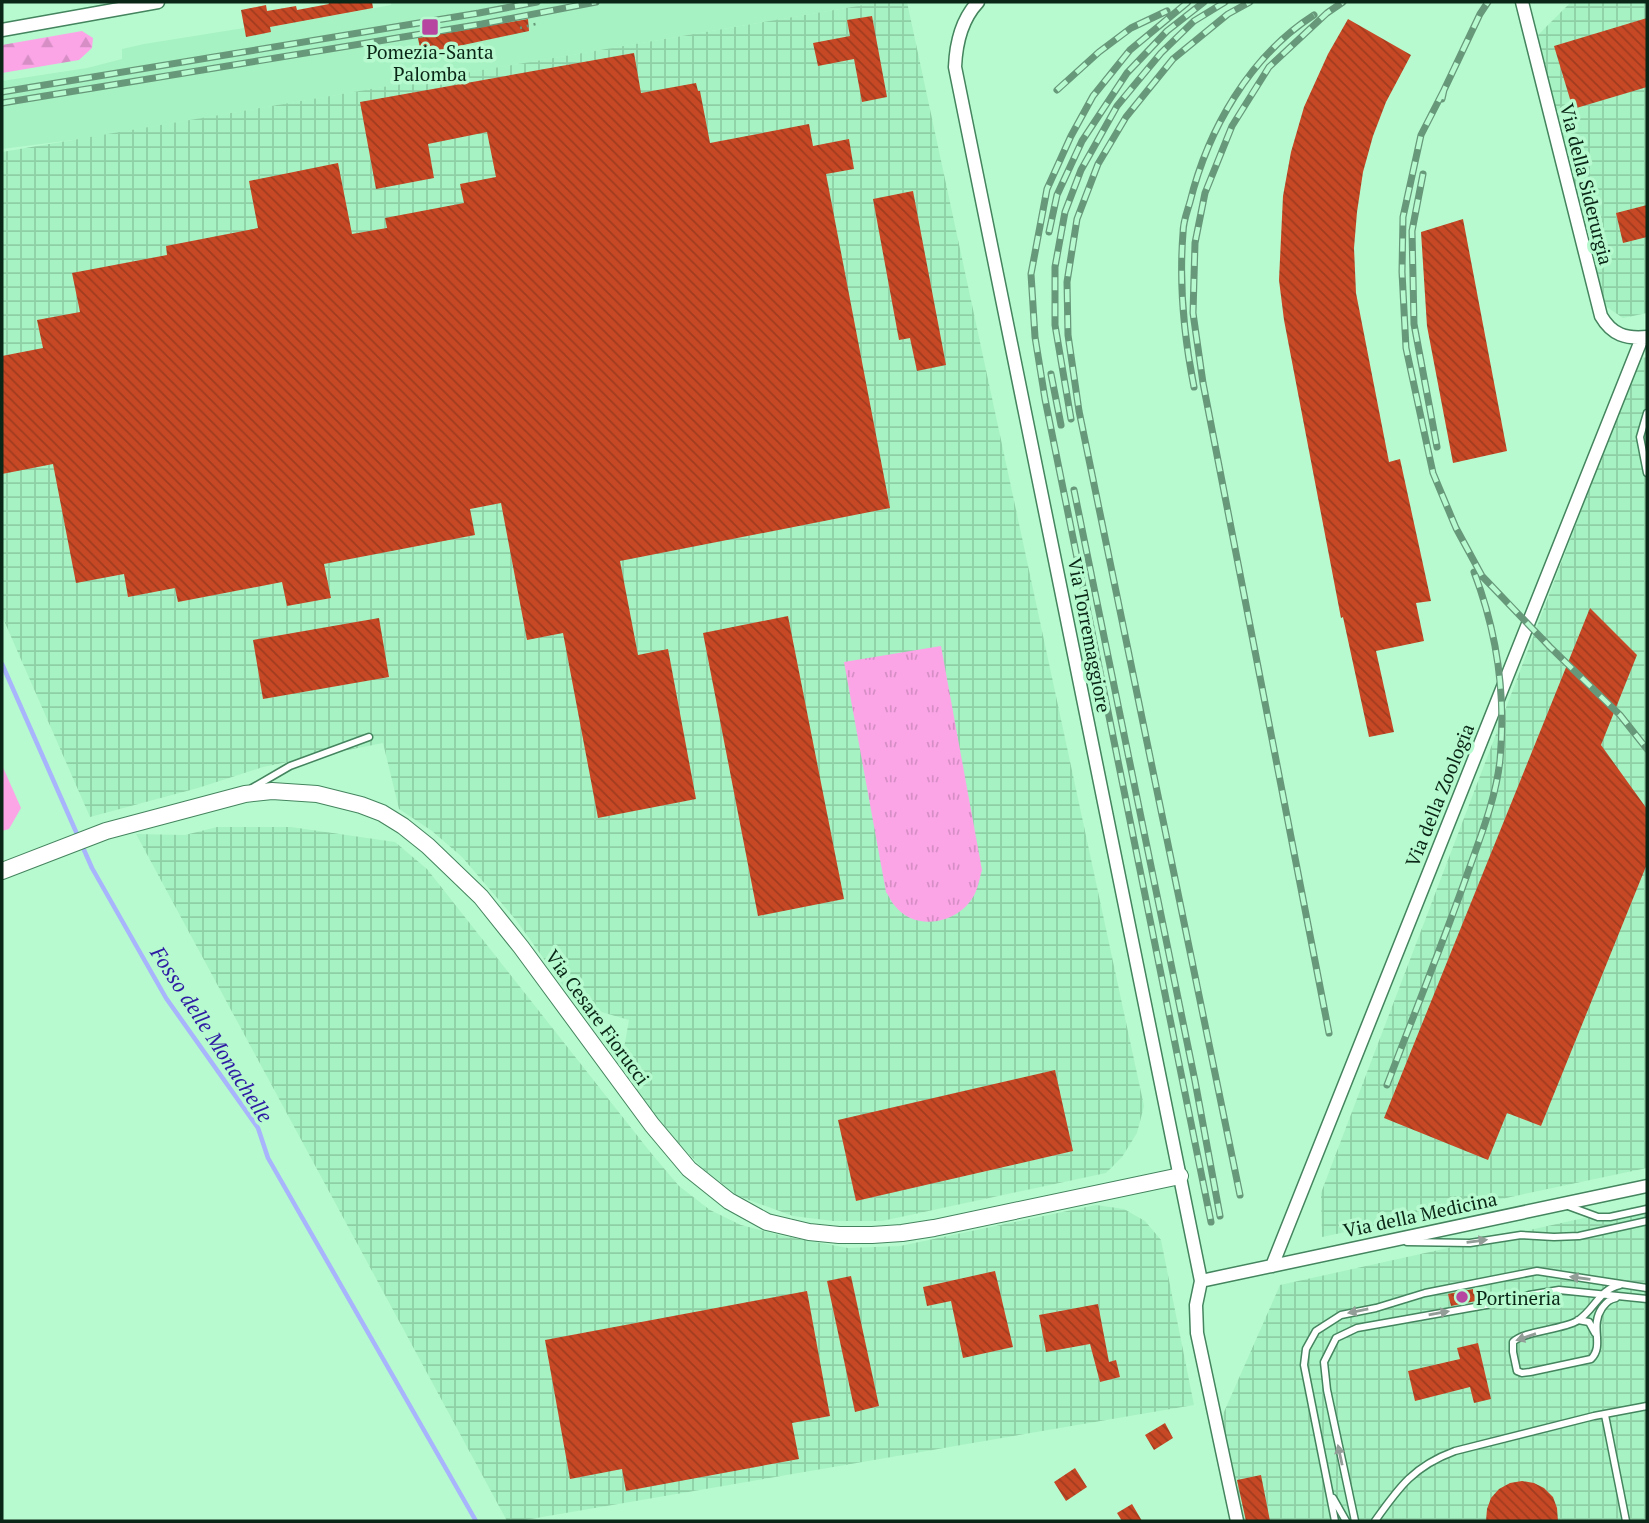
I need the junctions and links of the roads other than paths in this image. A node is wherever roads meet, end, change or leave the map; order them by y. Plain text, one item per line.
1 (158, 2) edge
2 (978, 2) edge
3 (1523, 5) edge
4 (2, 30) edge
5 (1645, 337) edge
6 (1647, 413) edge
7 (1647, 473) edge
8 (369, 737) dead end
9 (242, 795) junction
10 (2, 871) edge
11 (1180, 1176) junction
12 (1647, 1186) edge
13 (1563, 1204) junction
14 (1647, 1209) edge
15 (1647, 1221) edge
16 (1384, 1242) junction
17 (1272, 1265) junction
18 (1201, 1281) junction
19 (1625, 1284) junction
20 (1647, 1288) edge
21 (1601, 1294) junction
22 (1618, 1297) junction
23 (1647, 1299) edge
24 (1578, 1320) junction
25 (1597, 1341) junction
26 (1647, 1406) edge
27 (1605, 1415) junction
28 (1325, 1473) junction
29 (1237, 1521) edge
30 (1335, 1521) edge
31 (1346, 1521) edge
32 (1355, 1521) edge
33 (1375, 1521) edge
34 (1626, 1521) edge

1 - 4 street
2 - 11 street, Via Torremaggiore
3 - 5 street, Via della Siderurgia
5 - 17 street, Via della Zoologia
6 - 7 lane
8 - 9 lane
9 - 10 street, Via Cesare Fiorucci
9 - 11 street, Via Cesare Fiorucci
11 - 18 street, Via Torremaggiore
12 - 13 street, Via della Medicina
13 - 14 lane
13 - 16 street, Via della Medicina
16 -> 15 lane
16 - 17 street, Via della Medicina
17 - 18 street, Via della Medicina
18 - 29 street, Via Torremaggiore
19 - 20 lane
19 - 21 lane
19 -> 28 lane
21 - 22 lane
21 - 24 lane
32 -> 21 lane
22 - 23 lane
22 - 25 lane
24 - 25 lane
24 -> 25 lane
26 - 27 lane
27 - 33 lane
27 - 34 lane
28 - 30 lane
28 - 31 lane

